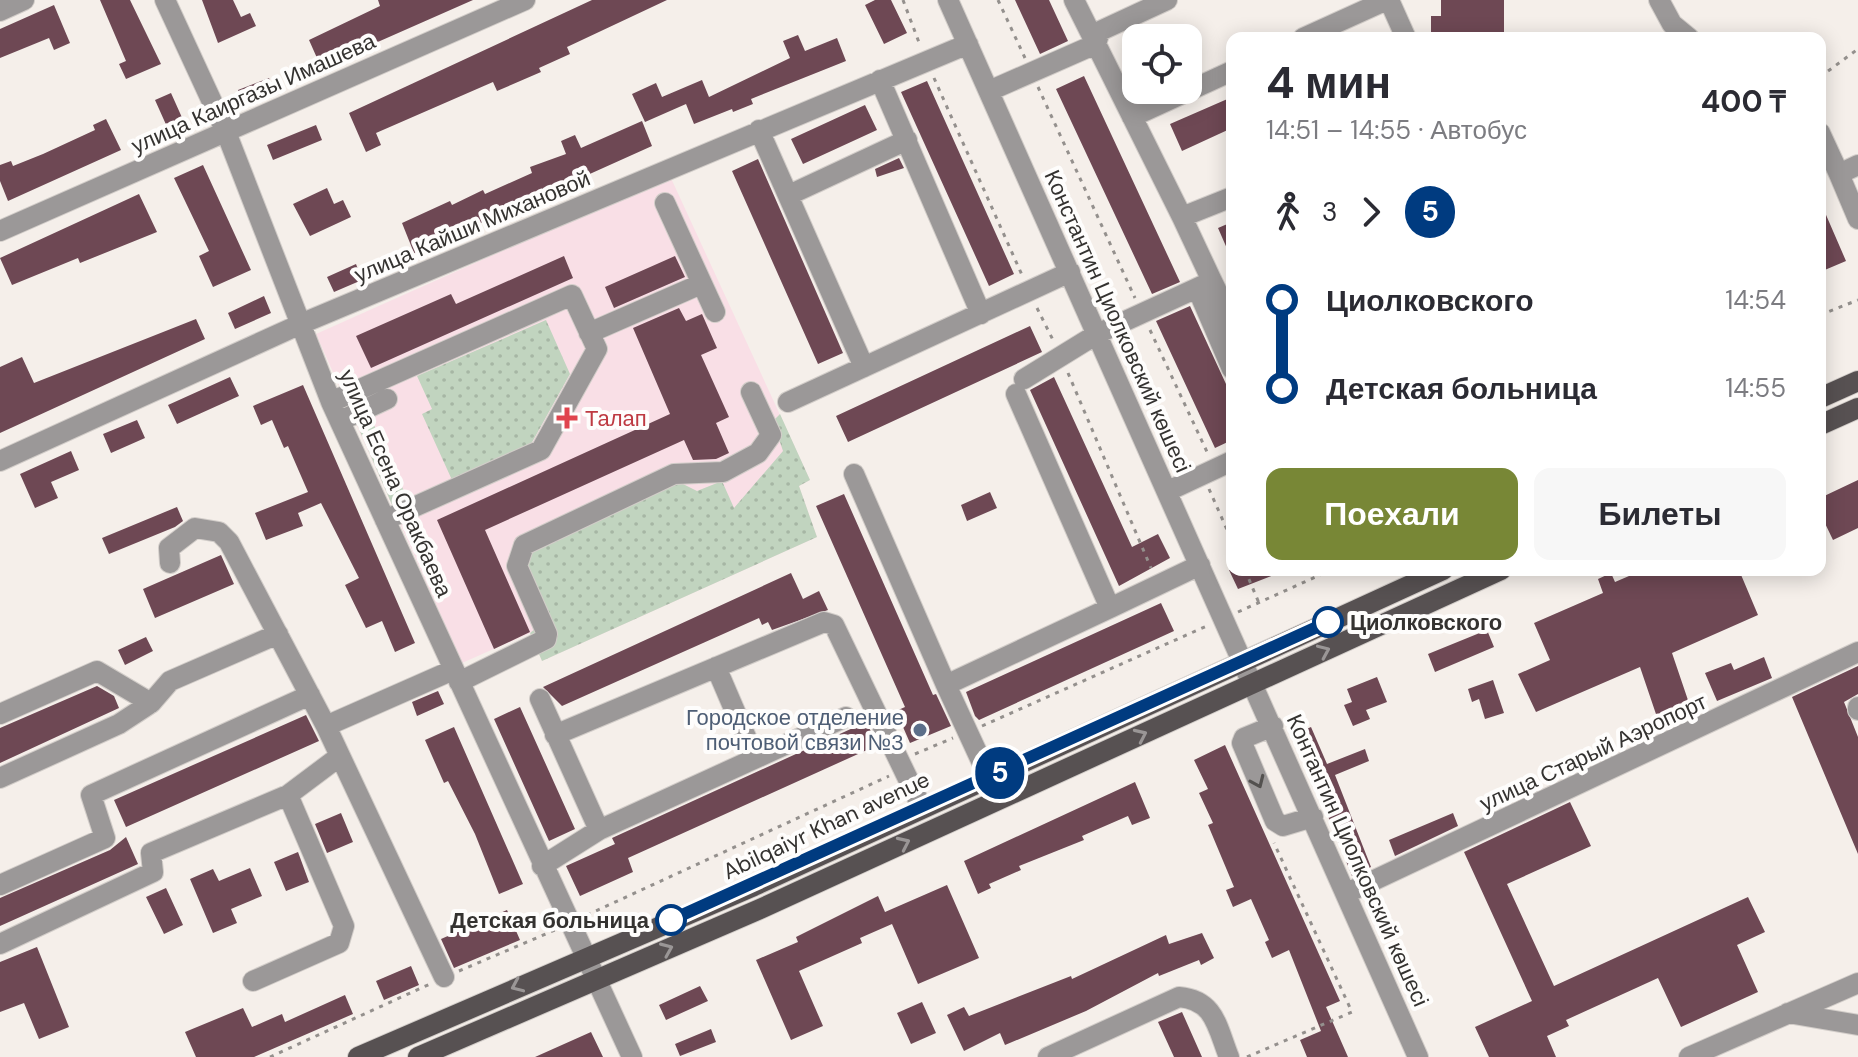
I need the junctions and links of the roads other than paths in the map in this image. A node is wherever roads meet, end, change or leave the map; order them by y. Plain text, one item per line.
1 (24, 0) edge
2 (165, 0) edge
3 (525, 0) edge
4 (948, 0) edge
5 (1074, 0) edge
6 (1167, 0) edge
7 (1388, 0) edge
8 (1659, 0) edge
9 (0, 11) edge
10 (1316, 32) edge
11 (1403, 32) edge
12 (1682, 32) edge
13 (968, 44) junction
14 (1096, 44) junction
15 (1226, 74) edge
16 (880, 80) junction
17 (989, 91) junction
18 (1132, 117) junction
19 (759, 130) junction
20 (226, 132) junction
21 (907, 140) junction
22 (1826, 140) edge
23 (1849, 169) edge
24 (789, 195) junction
25 (1226, 199) edge
26 (665, 203) dead end
27 (1182, 217) junction
28 (1858, 219) edge
29 (0, 231) edge
30 (1070, 272) junction
31 (701, 284) junction
32 (1204, 284) junction
33 (715, 312) dead end
34 (981, 314) junction
35 (1226, 314) edge
36 (303, 323) junction
37 (589, 333) junction
38 (1097, 334) junction
39 (1226, 351) edge
40 (864, 367) junction
41 (1858, 381) edge
42 (751, 392) dead end
43 (1826, 395) edge
44 (387, 399) dead end
45 (788, 402) dead end
46 (1858, 408) edge
47 (335, 412) junction
48 (1826, 422) edge
49 (0, 461) edge
50 (1224, 465) edge
51 (854, 474) dead end
52 (1168, 491) junction
53 (385, 520) junction
54 (170, 563) dead end
55 (1200, 565) junction
56 (1430, 576) edge
57 (1488, 576) edge
58 (1110, 608) junction
59 (278, 634) junction
60 (1858, 652) edge
61 (1243, 661) junction
62 (716, 667) junction
63 (456, 676) junction
64 (1253, 683) junction
65 (946, 685) junction
66 (310, 695) junction
67 (540, 699) dead end
68 (151, 703) junction
69 (0, 714) edge
70 (846, 717) dead end
71 (326, 726) junction
72 (1273, 726) junction
73 (555, 735) junction
74 (340, 756) junction
75 (755, 758) junction
76 (0, 778) edge
77 (989, 778) junction
78 (288, 795) junction
79 (921, 806) junction
80 (1313, 817) junction
81 (599, 830) junction
82 (542, 866) junction
83 (0, 885) edge
84 (1347, 893) junction
85 (0, 944) edge
86 (588, 955) junction
87 (444, 977) road end
88 (595, 979) junction
89 (253, 981) dead end
90 (1858, 983) edge
91 (1788, 1013) junction
92 (1858, 1025) edge
93 (358, 1057) edge
94 (418, 1057) edge
95 (632, 1057) edge
96 (1048, 1057) edge
97 (1229, 1057) edge
98 (1418, 1057) edge
99 (1689, 1057) edge

1 - 9 street
2 - 20 street, улица Есена Оракбаева
3 - 20 street, улица Каиргазы Имашева
4 - 13 street, Константин Циолковский көшесі
5 - 14 street
6 - 14 street
7 - 10 street
7 - 11 street
8 - 12 street
13 - 16 street, улица Кайши Михановой
13 - 17 street, Константин Циолковский көшесі
14 - 17 street
14 - 18 street
15 - 18 street
16 - 19 street, улица Кайши Михановой
16 - 21 street
17 - 30 street, Константин Циолковский көшесі
18 - 27 street
19 - 24 street
19 - 36 street, улица Кайши Михановой
20 - 29 street, улица Каиргазы Имашева
20 - 36 street, улица Есена Оракбаева
21 - 24 street
21 - 34 street
22 - 23 street
23 - 28 street
24 - 40 street
25 - 27 street
26 - 31 street
27 - 32 street
30 - 34 street
30 - 38 street, Константин Циолковский көшесі
31 - 33 street
31 - 37 street
32 - 35 street
32 - 38 street
32 - 39 street
34 - 40 street
36 - 47 street, улица Есена Оракбаева
36 - 49 street, улица Кайши Михановой
37 - 47 street
37 - 53 street
38 - 52 street, Константин Циолковский көшесі
38 - 58 street
40 - 45 street
41 - 43 main road
42 - 63 street
44 - 47 street
46 - 48 main road
47 - 53 street, улица Есена Оракбаева
50 - 52 street
51 - 65 street
52 - 55 street, Константин Циолковский көшесі
53 - 63 street, улица Есена Оракбаева
54 - 59 street
55 - 58 street
55 - 61 street, Константин Циолковский көшесі
56 - 61 main road, Abilqaiyr Khan avenue
64 -> 57 main road
58 - 65 street
59 - 66 street
59 - 68 street
60 - 84 street, улица Старый Аэропорт
61 - 64 street, Контантин Циолковский көшесі
61 - 77 main road, Abilqaiyr Khan avenue
62 - 73 street
62 - 75 street
62 - 79 street
63 - 71 street
63 - 82 street, улица Есена Оракбаева
64 - 72 street, Контантин Циолковский көшесі
88 -> 64 main road
65 - 77 street
66 - 71 street
66 - 83 street
67 - 73 street
68 - 69 street
68 - 76 street
70 - 75 street
71 - 74 street
72 - 80 street, Контантин Циолковский көшесі
72 -> 80 street
73 - 81 street
74 - 78 street
74 - 87 street
75 - 81 street
77 - 79 main road, Abilqaiyr Khan avenue
78 - 85 street
78 - 89 street
79 - 86 main road, Abilqaiyr Khan avenue
80 - 84 street, Контантин Циолковский көшесі
81 - 82 street
82 - 86 street, улица Есена Оракбаева
84 - 98 street, Контантин Циолковский көшесі
86 - 88 street, улица Есена Оракбаева
86 -> 93 main road, Abilqaiyr Khan avenue
88 - 94 main road
88 - 95 street, улица Есена Оракбаева
90 - 91 street
91 - 92 street
91 - 99 street
96 - 97 street

